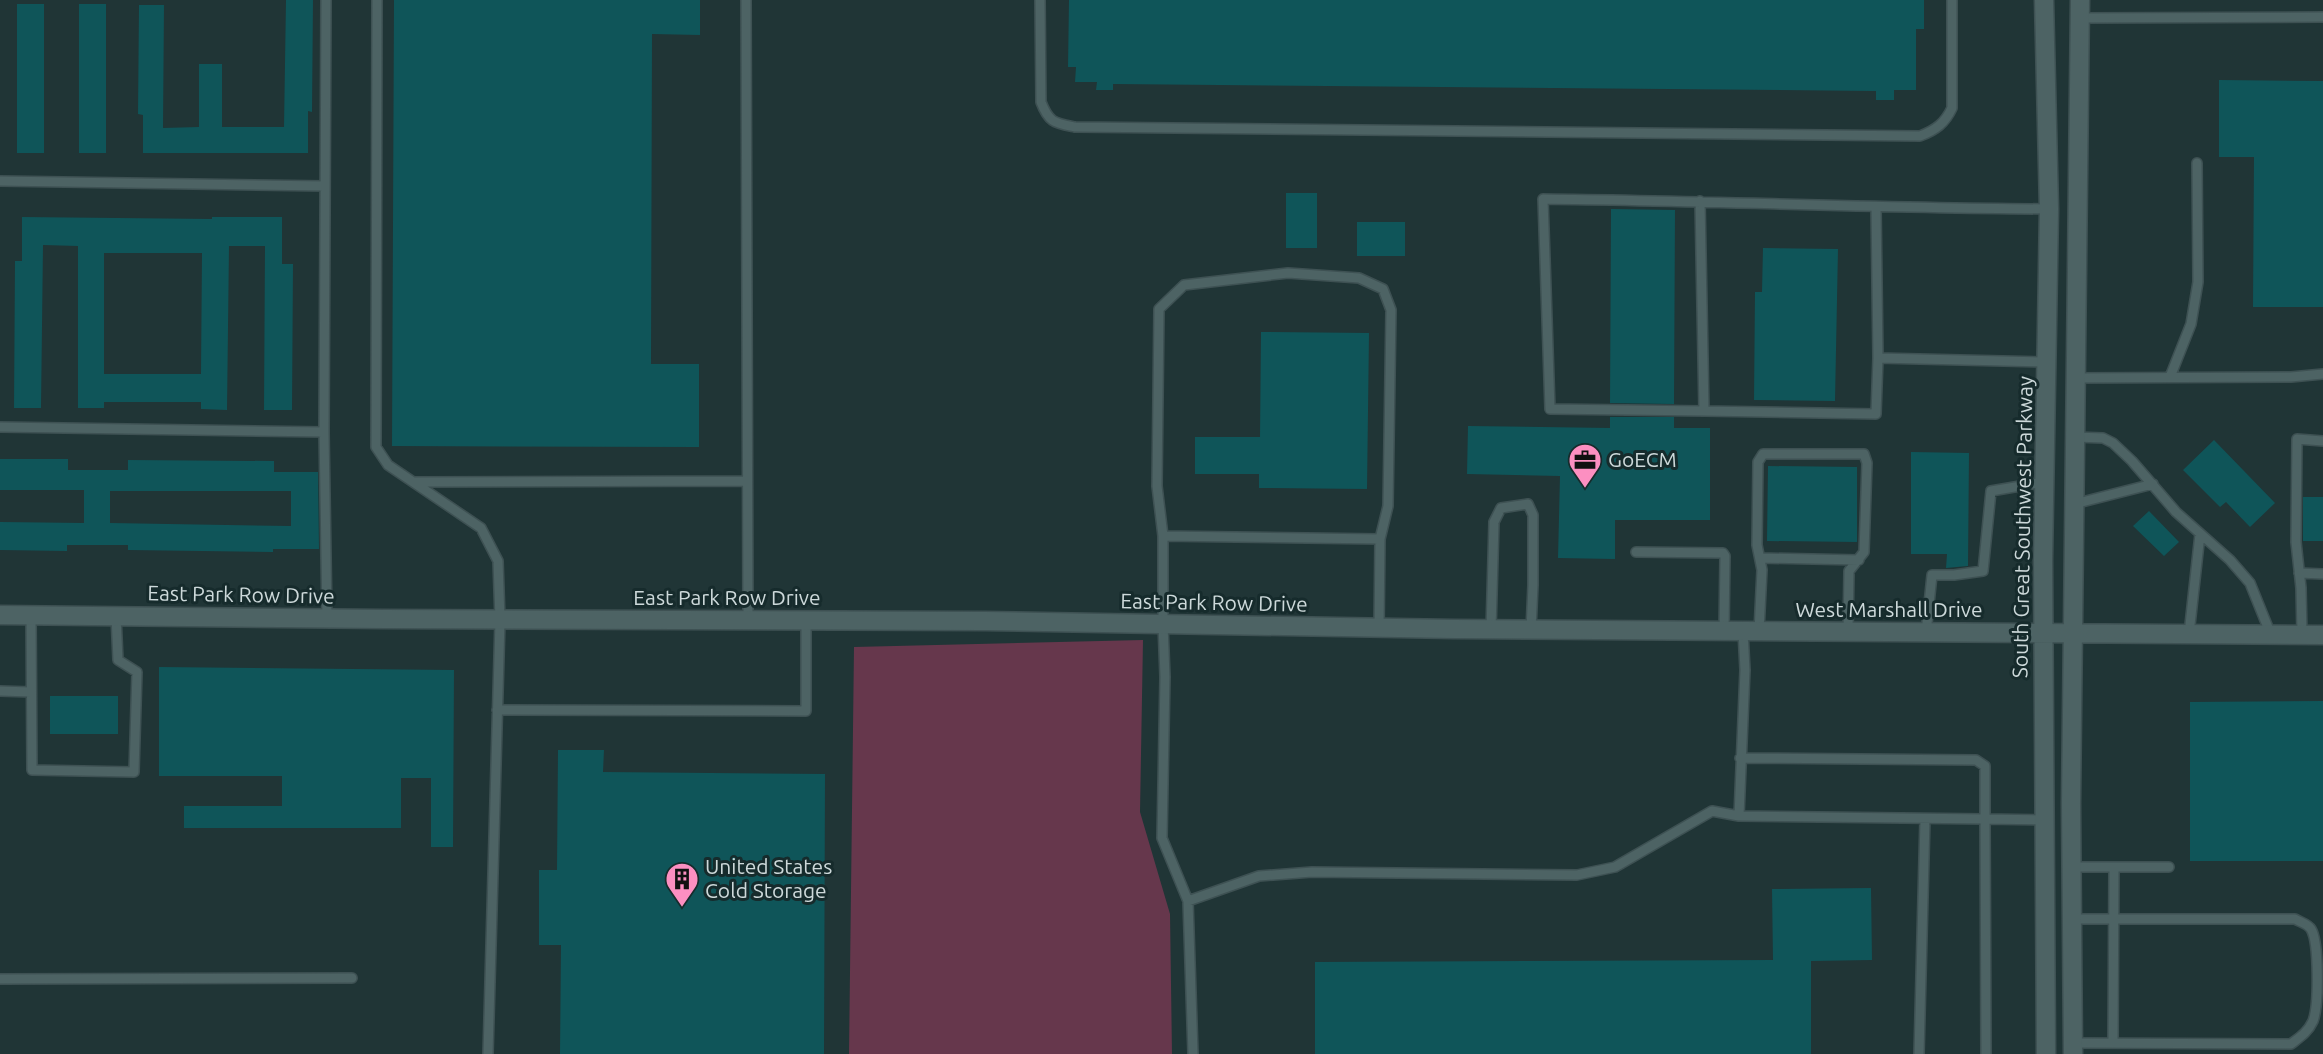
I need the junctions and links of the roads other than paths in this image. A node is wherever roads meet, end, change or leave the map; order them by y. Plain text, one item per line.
1 (326, 0) edge
2 (377, 0) edge
3 (746, 0) edge
4 (1040, 0) edge
5 (1952, 0) edge
6 (2044, 0) edge
7 (2080, 9) edge
8 (2323, 17) edge
9 (2197, 164) dead end
10 (0, 181) edge
11 (325, 186) junction
12 (1700, 201) junction
13 (1876, 207) junction
14 (2049, 209) junction
15 (2077, 209) junction
16 (1878, 358) junction
17 (2047, 362) junction
18 (2323, 374) edge
19 (2170, 377) junction
20 (2075, 378) junction
21 (1704, 411) junction
22 (0, 427) edge
23 (324, 432) junction
24 (2075, 437) junction
25 (2323, 441) edge
26 (747, 481) junction
27 (414, 482) junction
28 (2044, 482) junction
29 (2152, 484) junction
30 (2074, 504) junction
31 (2200, 534) junction
32 (1164, 536) junction
33 (1380, 539) junction
34 (1636, 552) dead end
35 (1760, 558) junction
36 (1859, 560) junction
37 (2300, 573) junction
38 (2323, 574) edge
39 (0, 615) edge
40 (31, 615) junction
41 (116, 616) junction
42 (327, 619) junction
43 (500, 620) junction
44 (748, 620) junction
45 (806, 620) junction
46 (1163, 624) junction
47 (1379, 628) junction
48 (1454, 629) joint
49 (1491, 630) junction
50 (1531, 630) junction
51 (1724, 631) junction
52 (1751, 631) junction
53 (1848, 632) junction
54 (1926, 633) junction
55 (2043, 633) junction
56 (2073, 634) junction
57 (2189, 634) junction
58 (2271, 635) junction
59 (2302, 635) junction
60 (2323, 635) edge
61 (0, 691) edge
62 (31, 692) junction
63 (497, 710) junction
64 (1740, 758) junction
65 (1739, 816) junction
66 (1925, 819) junction
67 (1985, 819) junction
68 (2045, 820) junction
69 (2072, 867) junction
70 (2114, 867) junction
71 (2169, 867) dead end
72 (1188, 901) junction
73 (2113, 918) junction
74 (2073, 920) junction
75 (352, 978) dead end
76 (0, 979) edge
77 (2113, 1043) junction
78 (2073, 1049) edge
79 (488, 1054) edge
80 (1193, 1054) edge
81 (1919, 1054) edge
82 (1986, 1054) edge
83 (2046, 1054) edge

1 - 11 lane
2 - 27 lane
3 - 26 lane
4 - 5 lane
6 - 14 main road, South Great Southwest Parkway
7 - 8 lane
7 - 15 main road
9 - 19 lane
10 - 11 lane
11 - 23 lane
12 - 13 lane
12 - 21 lane
12 - 21 lane
13 - 14 lane
13 - 16 lane
14 - 15 main road
14 - 17 main road, South Great Southwest Parkway
15 - 20 main road
16 - 17 lane
16 - 21 lane
17 - 28 main road, South Great Southwest Parkway
18 - 19 lane
19 - 20 lane
20 - 24 main road
22 - 23 lane
23 - 42 lane
24 - 29 lane
24 - 30 main road
25 - 37 lane
26 - 27 lane
26 - 44 lane
27 - 43 lane
28 - 54 lane
28 - 55 main road, South Great Southwest Parkway
29 - 30 lane
29 - 31 lane
30 - 56 main road
31 - 57 lane
31 - 58 lane
32 - 33 lane
32 - 33 lane
32 - 46 lane
33 - 47 lane
34 - 51 lane
35 - 36 lane
35 - 36 lane
35 - 52 lane
36 - 53 lane
37 - 38 lane
37 - 59 lane
39 - 40 main road, East Park Row Drive
40 - 41 main road, East Park Row Drive
40 - 62 lane
41 - 42 main road, East Park Row Drive
41 - 62 lane
42 - 43 main road, East Park Row Drive
43 - 44 main road, East Park Row Drive
43 - 63 lane
44 - 45 main road, East Park Row Drive
45 - 46 main road, East Park Row Drive
45 - 63 lane
46 - 47 main road, East Park Row Drive
46 - 72 lane
47 - 48 main road, East Park Row Drive
48 - 49 main road, West Marshall Drive
49 - 50 main road, West Marshall Drive
49 - 50 lane
50 - 51 main road, West Marshall Drive
51 - 52 main road, West Marshall Drive
52 - 53 main road, West Marshall Drive
52 - 64 lane
53 - 54 main road, West Marshall Drive
54 - 55 main road, West Marshall Drive
55 - 56 main road, West Marshall Drive
55 - 68 main road, South Great Southwest Parkway
56 - 57 main road, West Marshall Drive
56 - 69 main road
57 - 58 main road, West Marshall Drive
58 - 59 main road, West Marshall Drive
59 - 60 main road, West Marshall Drive
61 - 62 lane
63 - 79 lane
64 - 65 lane
64 - 67 lane
65 - 66 lane
65 - 72 lane
66 - 67 lane
66 - 81 lane
67 - 68 lane
67 - 82 lane
68 - 83 main road, South Great Southwest Parkway
69 - 70 lane
69 - 74 main road
70 - 71 lane
70 - 73 lane
72 - 80 lane
73 - 74 lane
73 - 77 lane
73 - 77 lane
74 - 78 main road
75 - 76 lane
77 - 78 lane

